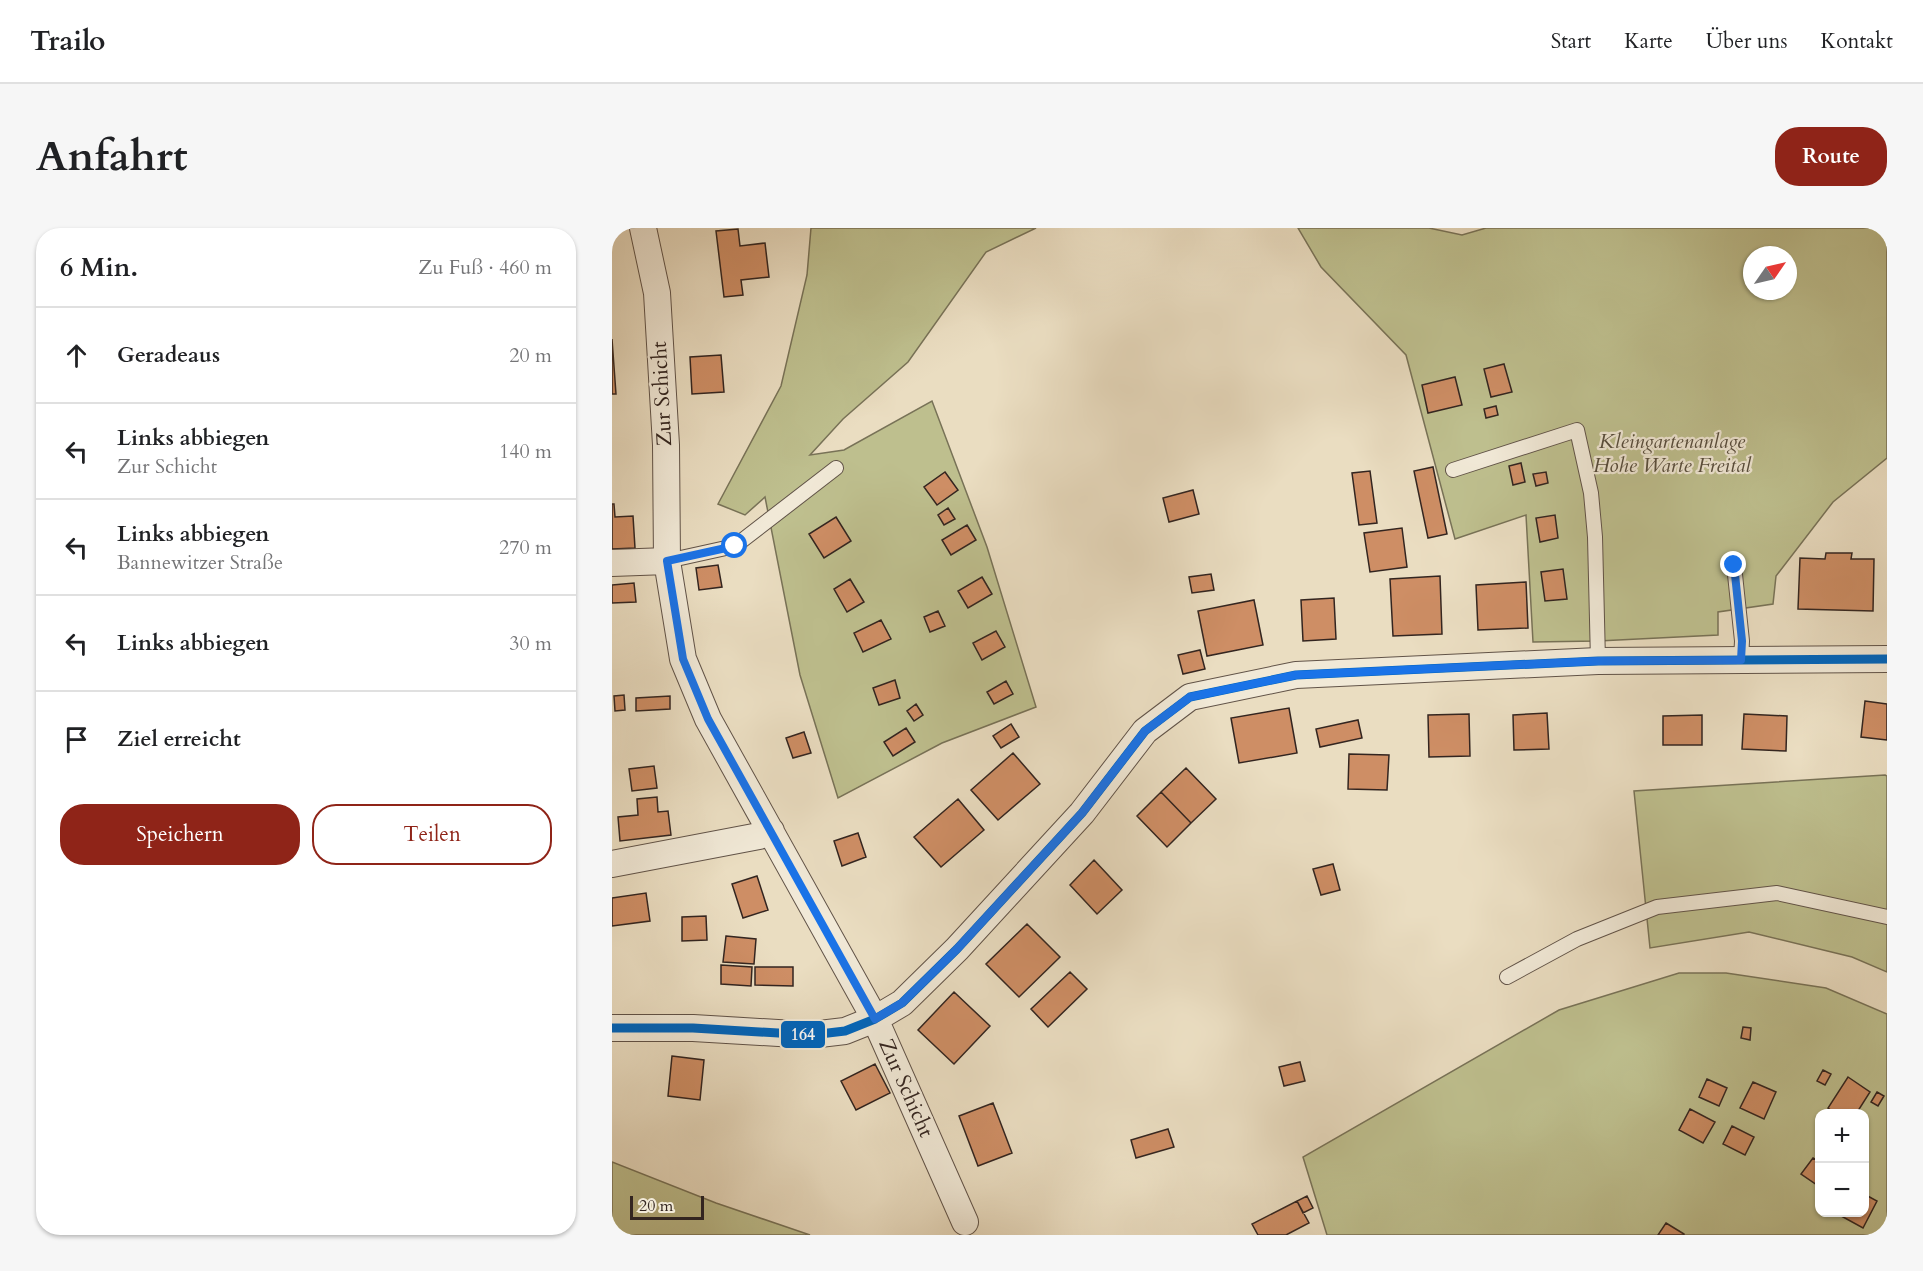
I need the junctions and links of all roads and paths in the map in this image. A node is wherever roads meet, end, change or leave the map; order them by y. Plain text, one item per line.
1 (643, 228) edge
2 (836, 468) dead end
3 (1454, 470) dead end
4 (667, 561) junction
5 (612, 563) edge
6 (1734, 565) dead end
7 (1887, 659) edge
8 (1741, 660) junction
9 (1598, 661) junction
10 (771, 831) junction
11 (612, 864) edge
12 (1887, 917) edge
13 (1507, 977) dead end
14 (875, 1019) junction
15 (612, 1028) edge
16 (965, 1228) edge

1 - 4 street, Zur Schicht
2 - 4 lane
3 - 9 lane
4 - 5 street
4 - 10 street, Zur Schicht
6 - 8 lane
7 - 8 street
8 - 9 street
9 - 14 street
10 - 11 street
10 - 14 street, Zur Schicht
12 - 13 lane
14 - 15 street
14 - 16 street, Zur Schicht

